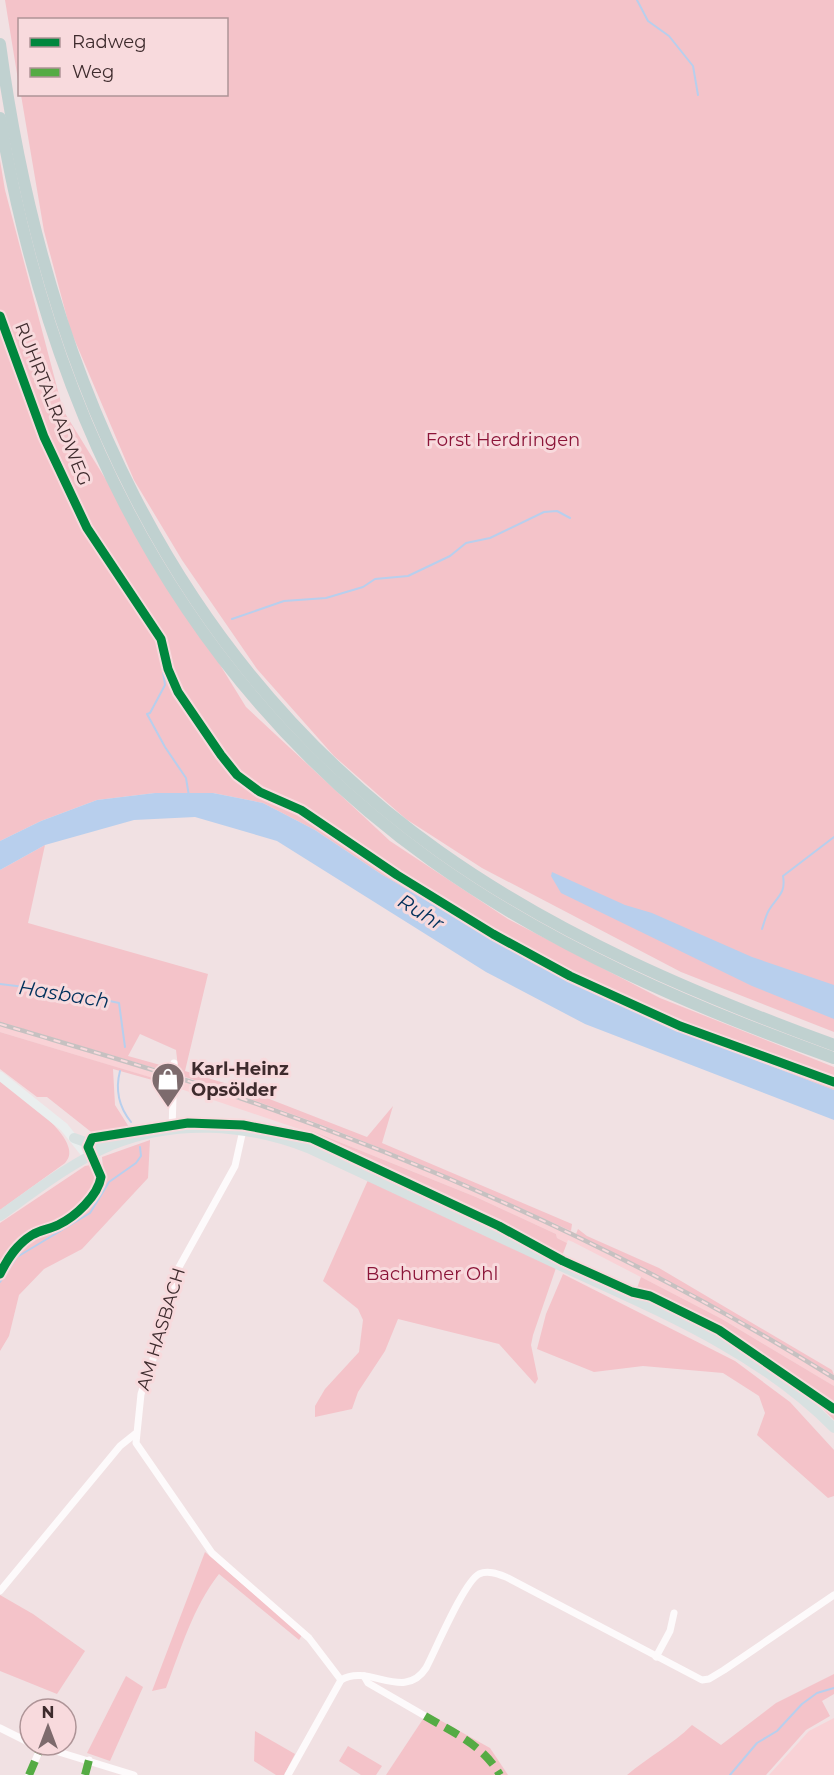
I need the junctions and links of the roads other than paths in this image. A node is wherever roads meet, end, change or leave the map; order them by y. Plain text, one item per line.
1 (0, 44) edge
2 (0, 118) edge
3 (834, 1045) edge
4 (834, 1058) edge
5 (174, 1063) dead end
6 (0, 1076) edge
7 (172, 1130) junction
8 (243, 1130) junction
9 (74, 1138) junction
10 (112, 1145) junction
11 (88, 1157) junction
12 (0, 1216) edge
13 (834, 1428) edge
14 (135, 1434) junction
15 (0, 1591) edge
16 (834, 1596) edge
17 (674, 1613) dead end
18 (656, 1657) junction
19 (364, 1676) junction
20 (341, 1680) junction
21 (425, 1716) dead end
22 (0, 1728) edge
23 (18, 1737) edge
24 (35, 1757) edge
25 (78, 1757) edge
26 (89, 1760) junction
27 (29, 1775) edge
28 (85, 1775) edge
29 (134, 1775) edge
30 (288, 1775) edge

1 - 3 highway
2 - 4 highway
5 - 7 street
6 - 9 main road
7 - 8 main road
7 - 10 main road
8 - 13 main road
8 - 14 street, AM HASBACH
9 - 10 main road
9 - 11 main road
10 - 11 main road
11 - 12 main road
14 - 15 street
14 - 20 street
16 - 18 street
17 - 18 street
18 - 19 street
19 - 20 street
19 - 21 street
20 - 30 street
22 - 23 street
24 - 27 street
25 - 26 street
26 - 28 street
26 - 29 street

